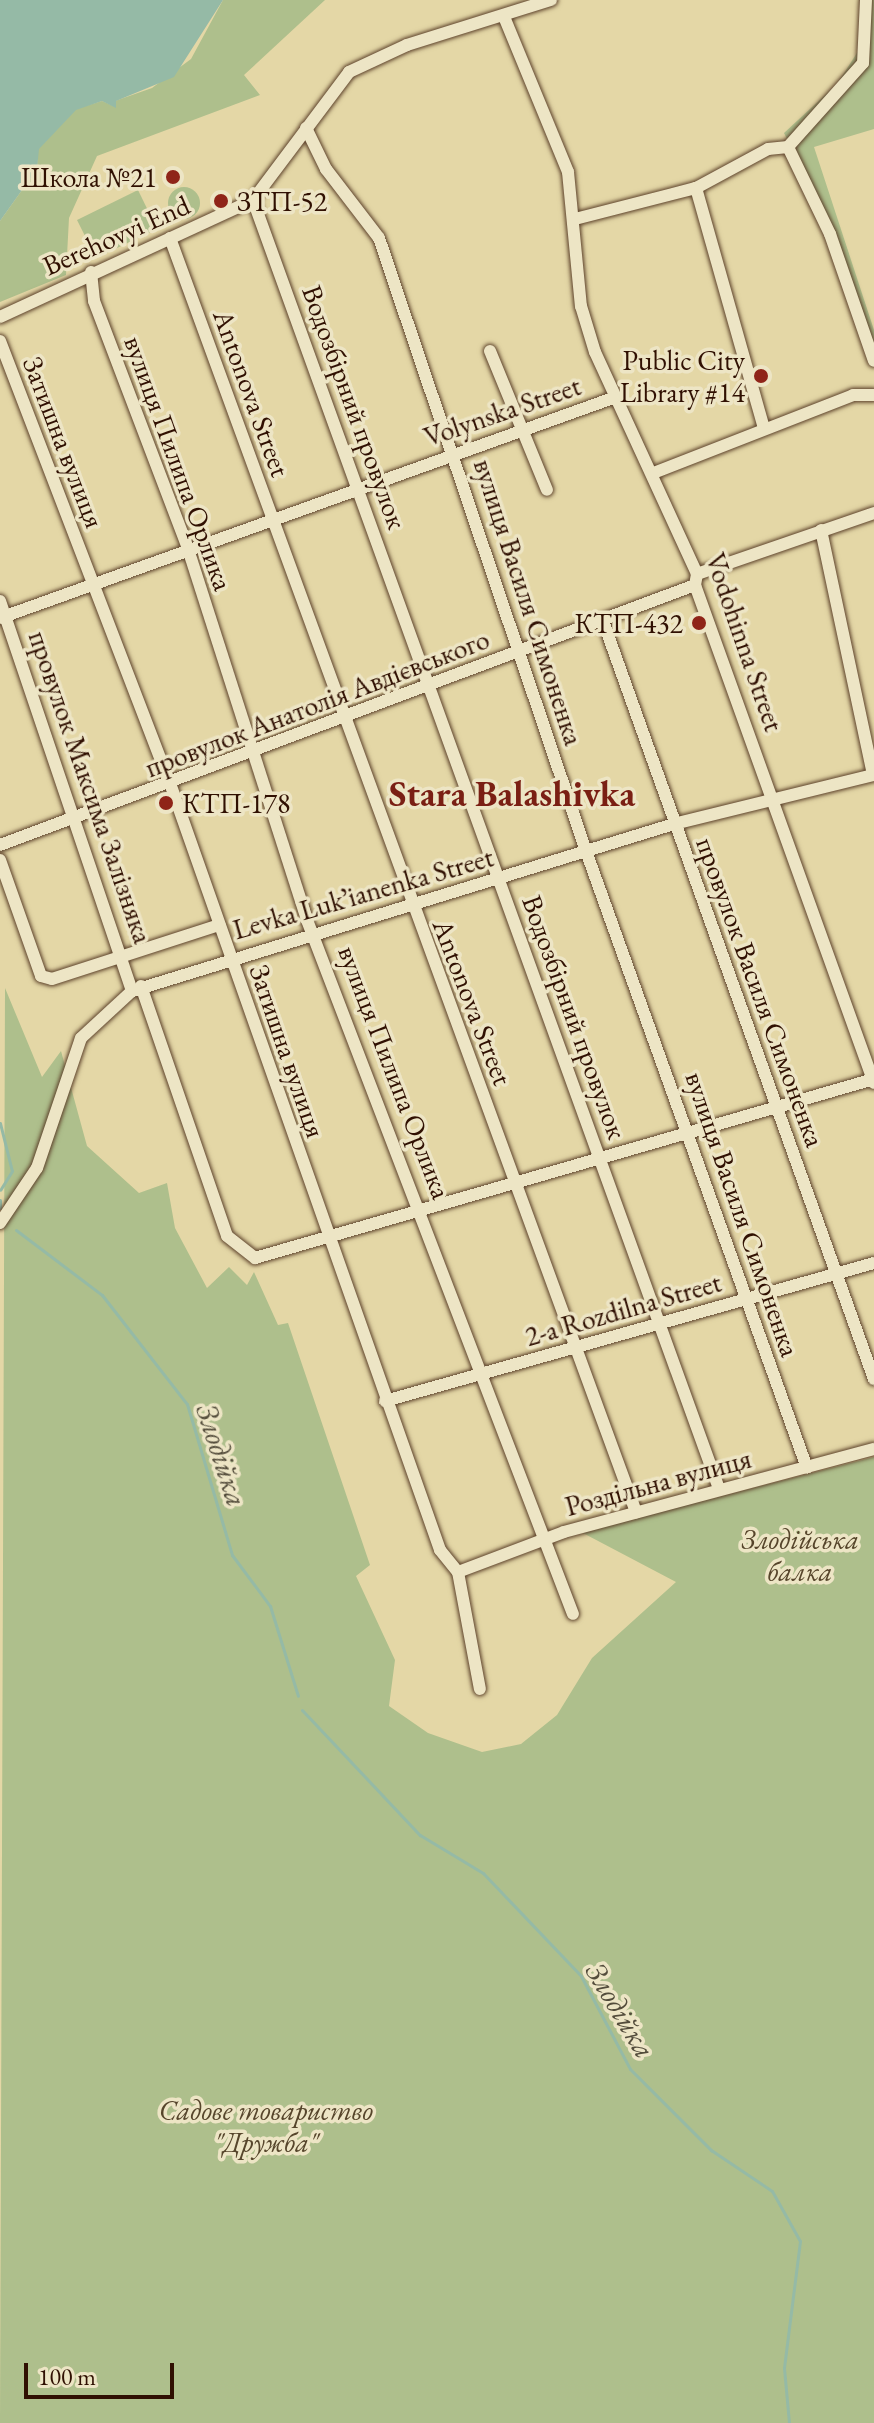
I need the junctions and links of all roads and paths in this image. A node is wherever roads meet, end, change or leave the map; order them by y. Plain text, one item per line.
1 (551, 0) edge
2 (866, 0) edge
3 (512, 11) edge
4 (306, 128) junction
5 (788, 147) junction
6 (696, 188) junction
7 (253, 200) junction
8 (575, 219) junction
9 (170, 238) junction
10 (91, 272) junction
11 (0, 317) edge
12 (0, 341) edge
13 (490, 351) dead end
14 (874, 361) edge
15 (874, 395) edge
16 (613, 398) junction
17 (764, 429) junction
18 (521, 430) junction
19 (454, 452) junction
20 (656, 472) junction
21 (360, 486) junction
22 (547, 490) dead end
23 (874, 513) edge
24 (273, 520) junction
25 (821, 530) junction
26 (188, 549) junction
27 (696, 579) junction
28 (92, 584) junction
29 (0, 601) edge
30 (3, 617) edge
31 (603, 621) junction
32 (520, 652) junction
33 (431, 684) junction
34 (349, 716) junction
35 (255, 751) junction
36 (874, 775) edge
37 (171, 786) junction
38 (774, 796) junction
39 (79, 816) junction
40 (674, 824) junction
41 (0, 845) edge
42 (586, 851) junction
43 (0, 860) edge
44 (498, 878) junction
45 (411, 905) junction
46 (219, 925) junction
47 (317, 932) junction
48 (125, 957) junction
49 (229, 957) junction
50 (136, 988) junction
51 (874, 1081) edge
52 (779, 1108) junction
53 (691, 1133) junction
54 (601, 1157) junction
55 (515, 1180) junction
56 (420, 1208) junction
57 (0, 1223) edge
58 (327, 1236) junction
59 (874, 1263) edge
60 (839, 1272) junction
61 (746, 1299) junction
62 (663, 1324) junction
63 (574, 1348) junction
64 (483, 1374) junction
65 (874, 1379) edge
66 (385, 1401) junction
67 (874, 1449) edge
68 (807, 1468) junction
69 (719, 1489) junction
70 (636, 1512) junction
71 (540, 1540) junction
72 (458, 1572) junction
73 (573, 1614) dead end
74 (480, 1689) dead end

1 - 3 street
2 - 5 street
3 - 4 street
3 - 8 street, Vodohinna Street
4 - 7 street
4 - 19 street, вулиця Василя Симоненка
5 - 6 street
5 - 14 street
6 - 8 street
6 - 17 street
7 - 9 street, Berehovyi End
7 - 21 street, Водозбірний провулок
8 - 16 street, Vodohinna Street
9 - 10 street, Berehovyi End
9 - 24 street, Antonova Street
10 - 11 street, Berehovyi End
10 - 26 street, вулиця Пилипа Орлика
12 - 28 street, Затишна вулиця
13 - 18 street
15 - 17 street
16 - 18 street, Volynska Street
16 - 20 street, Vodohinna Street
17 - 20 street
18 - 19 street, Volynska Street
18 - 22 street
19 - 21 street, Volynska Street
19 - 32 street, вулиця Василя Симоненка
20 - 27 street, Vodohinna Street
21 - 24 street, Volynska Street
21 - 33 street, Водозбірний провулок
23 - 25 street, провулок Анатолія Авдієвського
24 - 26 street, Volynska Street
24 - 34 street, Antonova Street
25 - 27 street, провулок Анатолія Авдієвського
25 - 36 street
26 - 28 street, Volynska Street
26 - 35 street, вулиця Пилипа Орлика
27 - 31 street, провулок Анатолія Авдієвського
27 - 38 street, Vodohinna Street
28 - 30 street, Volynska Street
28 - 37 street, Затишна вулиця
29 - 30 street, провулок Максима Залізняка
30 - 39 street, провулок Максима Залізняка
31 - 32 street, провулок Анатолія Авдієвського
31 - 40 street, провулок Василя Симоненка
32 - 33 street, провулок Анатолія Авдієвського
32 - 42 street, вулиця Василя Симоненка
33 - 34 street, провулок Анатолія Авдієвського
33 - 44 street, Водозбірний провулок
34 - 35 street, провулок Анатолія Авдієвського
34 - 45 street, Antonova Street
35 - 37 street, провулок Анатолія Авдієвського
35 - 47 street, вулиця Пилипа Орлика
36 - 38 street, Levka Lukʼianenka Street
37 - 39 street, провулок Анатолія Авдієвського
37 - 46 street, Затишна вулиця
38 - 40 street, Levka Lukʼianenka Street
38 - 51 street, Vodohinna Street
39 - 41 street, провулок Анатолія Авдієвського
39 - 48 street, провулок Максима Залізняка
40 - 42 street, Levka Lukʼianenka Street
40 - 52 street, провулок Василя Симоненка
42 - 44 street, Levka Lukʼianenka Street
42 - 53 street, вулиця Василя Симоненка
43 - 48 street
44 - 45 street, Levka Lukʼianenka Street
44 - 54 street, Водозбірний провулок
45 - 47 street, Levka Lukʼianenka Street
45 - 55 street, Antonova Street
46 - 48 street
46 - 49 street, Затишна вулиця
47 - 49 street, Levka Lukʼianenka Street
47 - 56 street, вулиця Пилипа Орлика
48 - 50 street, провулок Максима Залізняка
49 - 50 street, Levka Lukʼianenka Street
49 - 58 street, Затишна вулиця
50 - 57 street, Levka Lukʼianenka Street
50 - 58 street, провулок Максима Залізняка
51 - 52 street
52 - 53 street
52 - 60 street, провулок Василя Симоненка
53 - 54 street
53 - 61 street, вулиця Василя Симоненка
54 - 55 street
54 - 62 street, Водозбірний провулок
55 - 56 street
55 - 63 street, Antonova Street
56 - 58 street
56 - 64 street, вулиця Пилипа Орлика
58 - 66 street, Затишна вулиця
59 - 60 street, 2-a Rozdilna Street
60 - 61 street, 2-a Rozdilna Street
60 - 65 street, провулок Василя Симоненка
61 - 62 street, 2-a Rozdilna Street
61 - 68 street, вулиця Василя Симоненка
62 - 63 street, 2-a Rozdilna Street
62 - 69 street, Водозбірний провулок
63 - 64 street, 2-a Rozdilna Street
63 - 70 street, Antonova Street
64 - 66 street, 2-a Rozdilna Street
64 - 71 street, вулиця Пилипа Орлика
66 - 72 street, Затишна вулиця
67 - 68 street, Роздільна вулиця
68 - 69 street, Роздільна вулиця
69 - 70 street, Роздільна вулиця
70 - 71 street, Роздільна вулиця
71 - 72 street, Роздільна вулиця
71 - 73 street, вулиця Пилипа Орлика
72 - 74 street, Затишна вулиця

